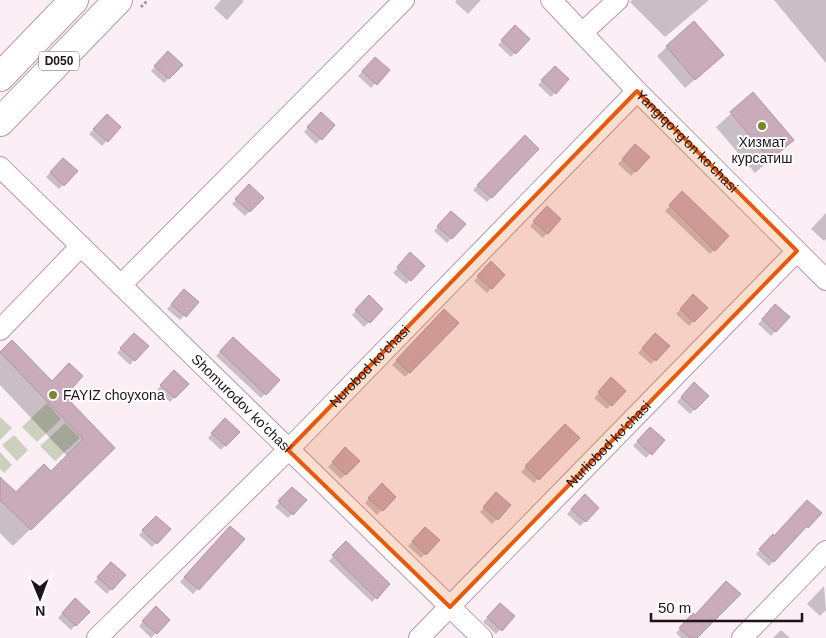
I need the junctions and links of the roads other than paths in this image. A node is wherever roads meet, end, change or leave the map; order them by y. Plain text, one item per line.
1 (74, 0) edge
2 (118, 0) edge
3 (404, 0) edge
4 (551, 0) edge
5 (618, 0) edge
6 (582, 33) junction
7 (0, 77) edge
8 (637, 91) junction
9 (0, 122) edge
10 (0, 167) edge
11 (81, 246) junction
12 (798, 251) junction
13 (826, 280) edge
14 (121, 285) junction
15 (0, 330) edge
16 (288, 450) junction
17 (826, 551) edge
18 (450, 607) junction
19 (97, 638) edge
20 (419, 638) edge
21 (482, 638) edge
22 (742, 638) edge

1 - 7 main road, D050
2 - 9 main road, D050
3 - 14 street
4 - 6 street, Yangiqo'rg'on ko'chasi
5 - 6 street
6 - 8 street, Yangiqo'rg'on ko'chasi
8 - 12 street, Yangiqo'rg'on ko'chasi
8 - 16 street, Nurobod ko'chasi
10 - 11 street, Shomurodov ko'chasi
11 - 14 street, Shomurodov ko'chasi
11 - 15 street
12 - 13 street, Yangiqo'rg'on ko'chasi
12 - 18 street, Nurliobod ko'chasi
14 - 16 street, Shomurodov ko'chasi
16 - 18 street, Shomurodov ko'chasi
16 - 19 street, Nurobod ko'chasi
17 - 22 street
18 - 20 street, Nurliobod ko'chasi
18 - 21 street, Shomurodov ko'chasi

